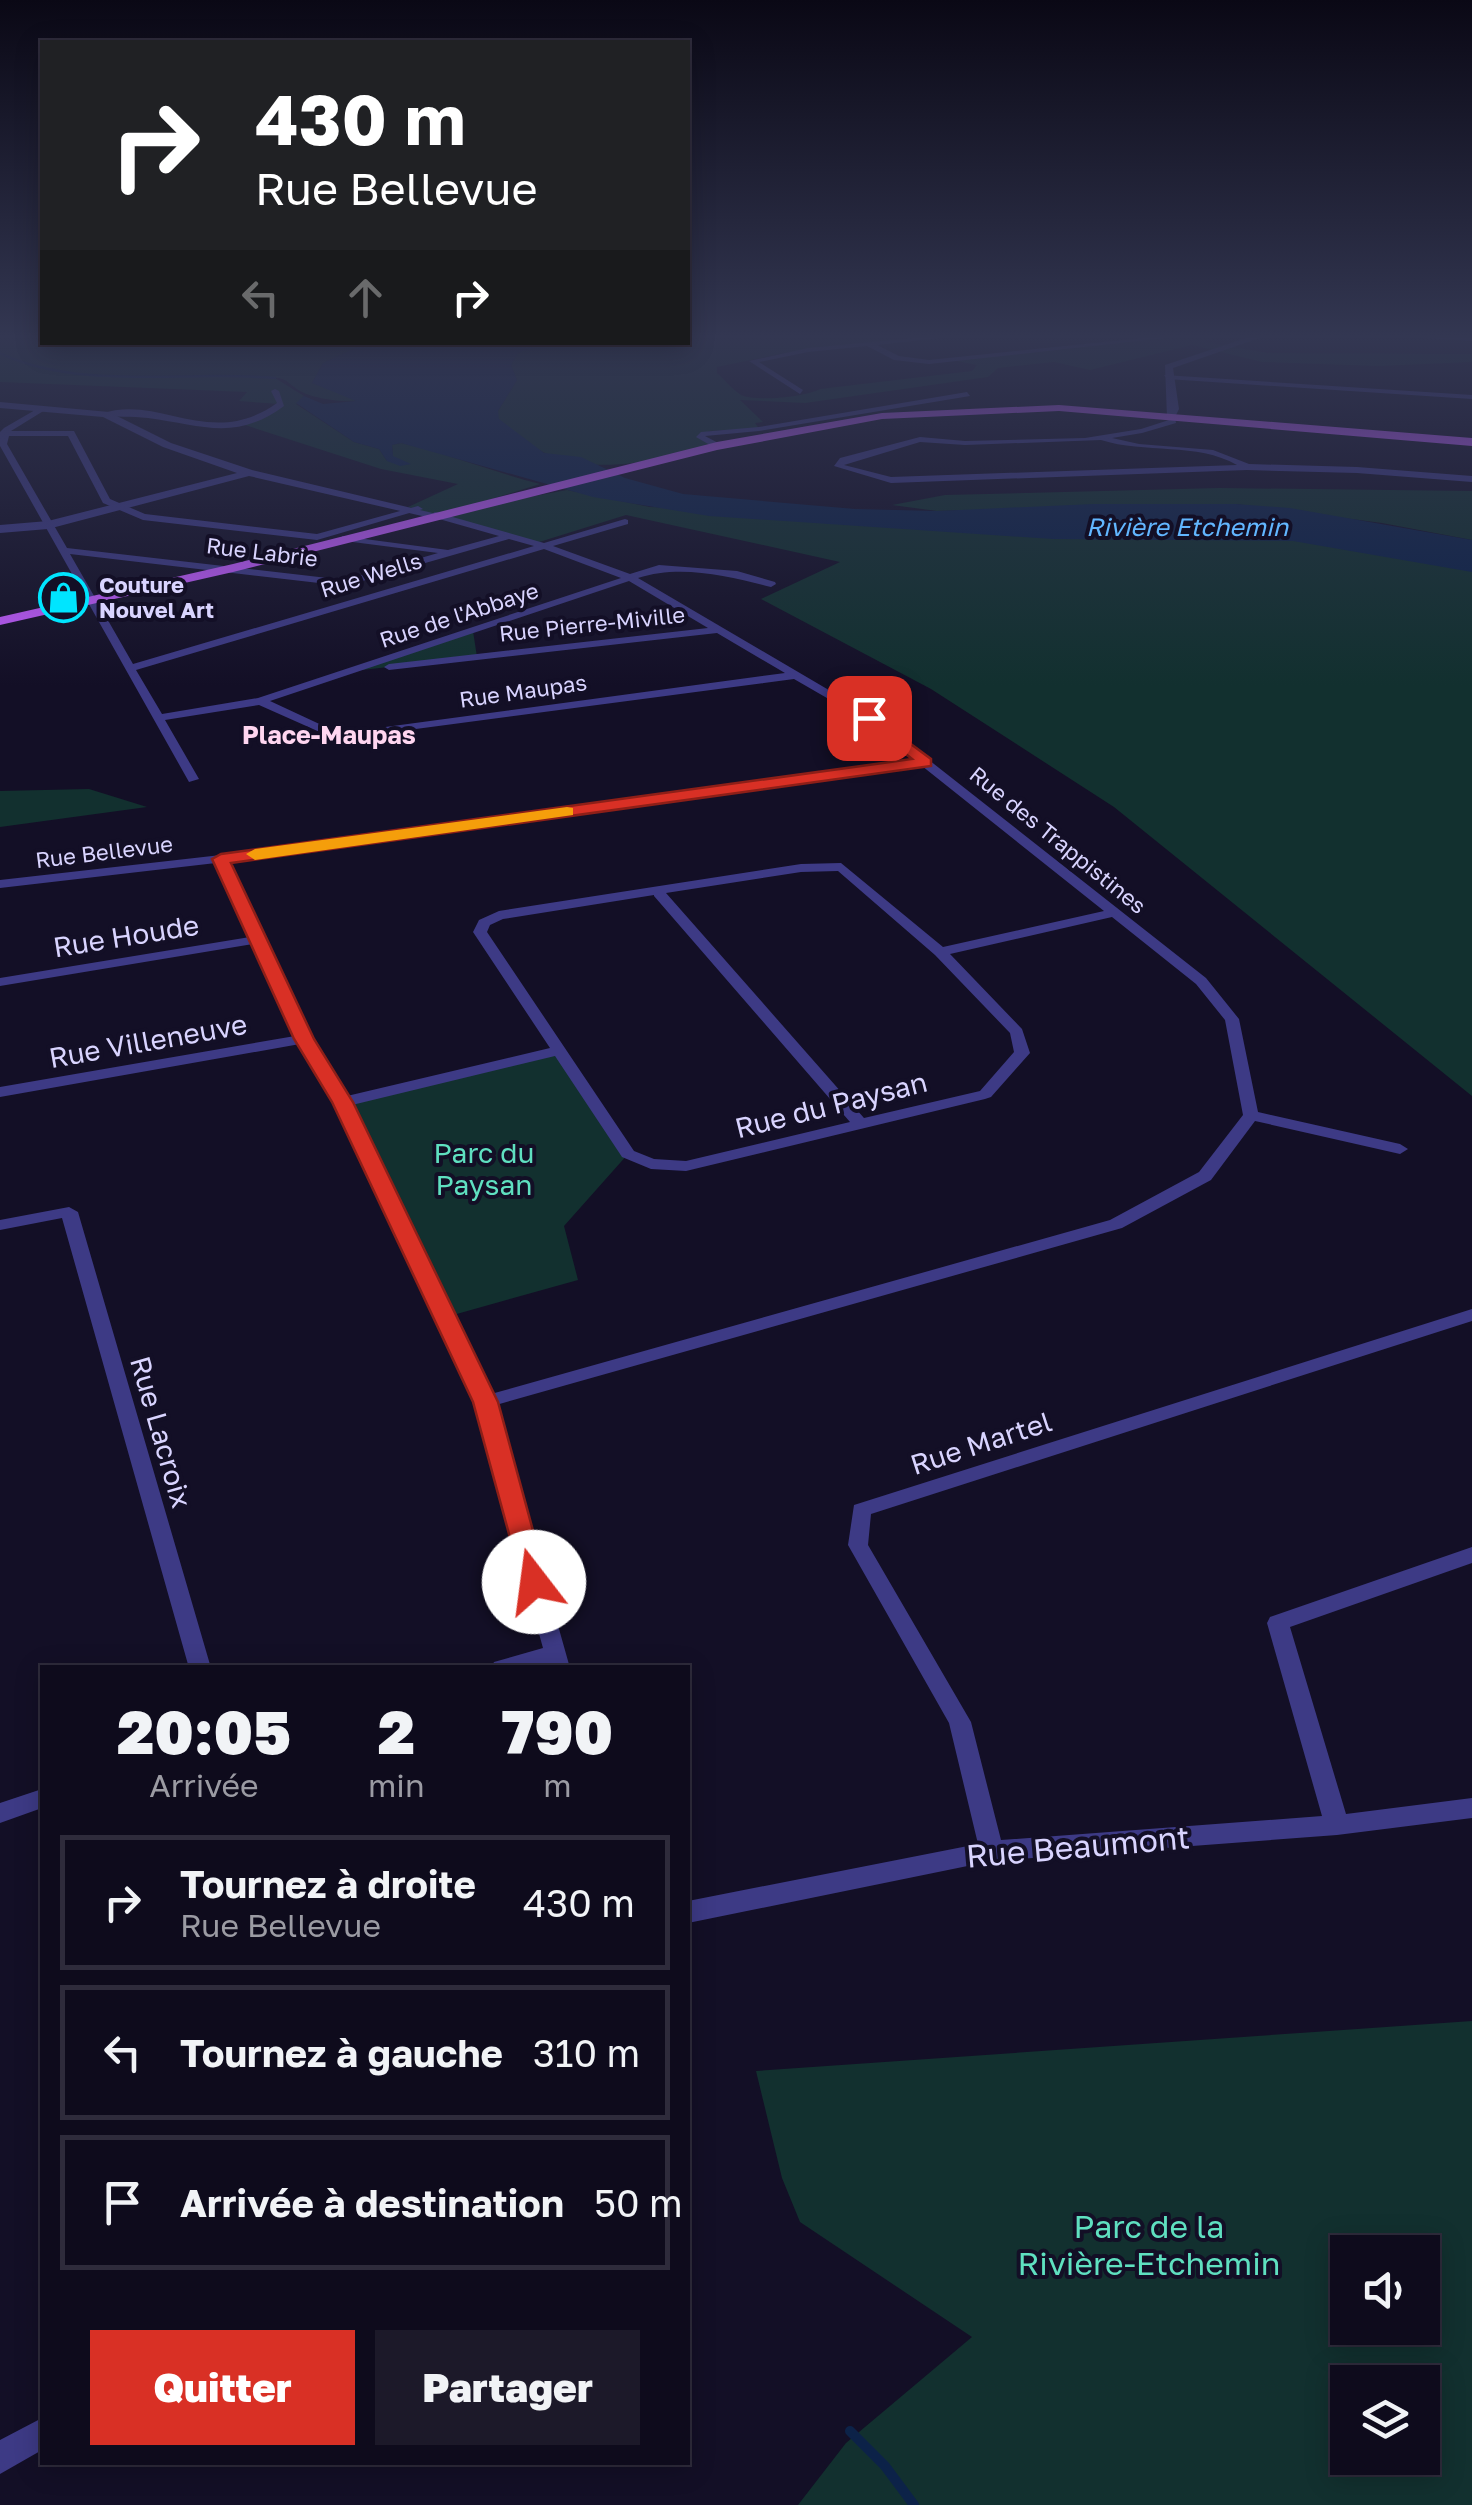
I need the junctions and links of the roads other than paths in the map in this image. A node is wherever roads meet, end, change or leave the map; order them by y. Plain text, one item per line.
1 (11, 453) edge
2 (81, 453) edge
3 (190, 453) edge
4 (689, 453) edge
5 (874, 453) edge
6 (1216, 453) edge
7 (1247, 468) junction
8 (249, 473) junction
9 (1472, 478) edge
10 (118, 509) junction
11 (418, 509) junction
12 (434, 515) junction
13 (625, 522) dead end
14 (48, 525) junction
15 (0, 529) edge
16 (511, 535) junction
17 (345, 538) junction
18 (542, 545) junction
19 (62, 550) junction
20 (452, 552) junction
21 (233, 568) junction
22 (632, 578) junction
23 (771, 584) dead end
24 (92, 602) junction
25 (0, 620) edge
26 (717, 630) junction
27 (130, 668) junction
28 (354, 671) junction
29 (797, 675) junction
30 (260, 701) junction
31 (158, 718) junction
32 (926, 762) junction
33 (192, 778) dead end
34 (221, 859) junction
35 (0, 884) edge
36 (658, 893) junction
37 (1114, 913) junction
38 (260, 939) junction
39 (940, 952) junction
40 (0, 982) edge
41 (304, 1039) junction
42 (558, 1050) junction
43 (0, 1092) edge
44 (343, 1102) junction
45 (1251, 1115) junction
46 (860, 1123) junction
47 (1400, 1150) dead end
48 (0, 1225) edge
49 (1472, 1314) edge
50 (485, 1402) junction
51 (1472, 1554) edge
52 (556, 1661) edge
53 (199, 1665) edge
54 (525, 1665) edge
55 (40, 1800) edge
56 (1472, 1808) edge
57 (0, 1813) edge
58 (1338, 1825) junction
59 (992, 1851) junction
60 (690, 1912) edge
61 (40, 2434) edge
62 (0, 2458) edge

1 - 14 street
2 - 10 street
3 - 8 street
4 - 12 main road
5 - 7 street
6 - 7 street
7 - 9 street
8 - 10 street
8 - 11 street
10 - 11 street
10 - 14 street
11 - 12 street
12 - 16 street, Rue des Trappistines
12 - 17 main road
13 - 18 street, Rue Wells
14 - 15 street
14 - 19 street
16 - 18 street, Rue des Trappistines
16 - 20 street, Rue Labrie
17 - 20 street
17 - 21 main road
18 - 22 street, Rue des Trappistines
18 - 27 street, Rue Wells
19 - 21 street, Rue Labrie
19 - 24 street
20 - 21 street, Rue Labrie
21 - 24 main road
22 - 23 street, Rue de l'Abbaye
22 - 26 street, Rue des Trappistines
22 - 28 street, Rue de l'Abbaye
24 - 25 main road
24 - 27 street
26 - 28 street, Rue Pierre-Miville
26 - 29 street, Rue des Trappistines
27 - 31 street
28 - 30 street, Rue de l'Abbaye
29 - 30 street, Rue Maupas
29 - 32 street, Rue des Trappistines
30 - 31 street, Rue de l'Abbaye
31 - 33 street
32 - 34 street, Rue Bellevue
32 - 37 street, Rue des Trappistines
34 - 35 street, Rue Bellevue
34 - 38 street
36 - 39 street, Rue du Paysan
36 - 42 street, Rue du Paysan
36 - 46 street
37 - 39 street
37 - 45 street, Rue des Trappistines
38 - 40 street, Rue Houde
38 - 41 street
39 - 46 street, Rue du Paysan
41 - 43 street, Rue Villeneuve
41 - 44 street
42 - 44 street
42 - 46 street, Rue du Paysan
44 - 50 street
45 - 47 street
45 - 50 street
48 - 53 street, Rue Lacroix
49 - 59 street, Rue Martel
50 - 52 street
51 - 58 street
52 - 54 street
55 - 57 street
56 - 58 street, Rue Beaumont
58 - 59 street, Rue Beaumont
59 - 60 street, Rue Beaumont
61 - 62 street

